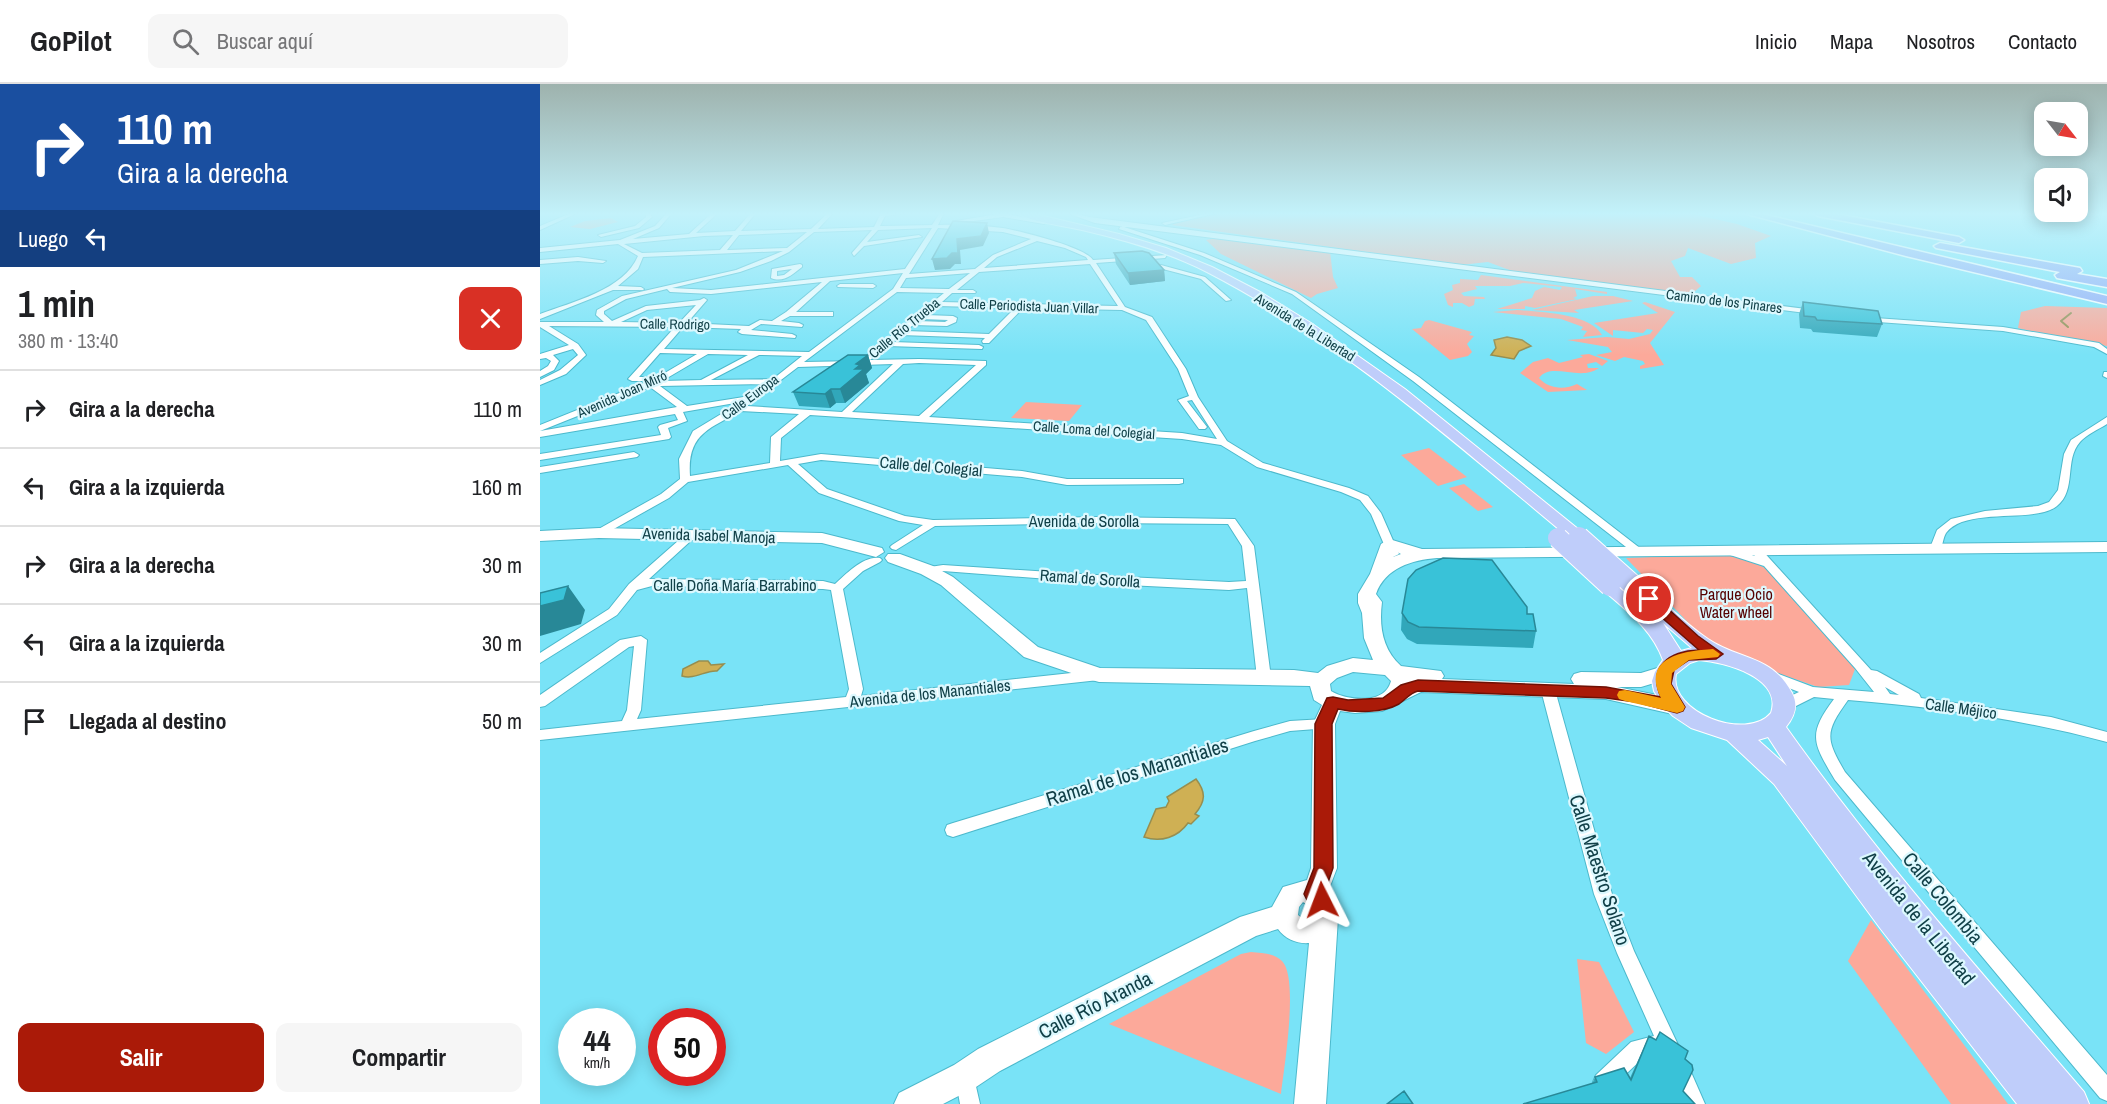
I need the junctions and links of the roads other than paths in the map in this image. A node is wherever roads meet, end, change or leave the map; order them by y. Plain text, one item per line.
1 (558, 261) edge
2 (598, 261) edge
3 (603, 261) dead end
4 (639, 261) edge
5 (767, 261) edge
6 (913, 261) edge
7 (991, 261) edge
8 (1092, 261) junction
9 (1101, 261) edge
10 (1162, 261) edge
11 (1166, 261) edge
12 (1185, 261) edge
13 (1218, 261) edge
14 (1428, 261) edge
15 (1938, 261) edge
16 (1989, 261) edge
17 (2019, 261) edge
18 (2058, 261) edge
19 (540, 262) edge
20 (2085, 266) dead end
21 (738, 271) junction
22 (976, 271) junction
23 (904, 274) junction
24 (2107, 277) edge
25 (824, 283) junction
26 (2107, 283) edge
27 (873, 286) dead end
28 (612, 288) junction
29 (655, 289) junction
30 (739, 289) junction
31 (895, 290) junction
32 (950, 291) junction
33 (711, 292) junction
34 (973, 292) dead end
35 (1228, 300) dead end
36 (2107, 300) edge
37 (702, 302) junction
38 (935, 304) junction
39 (1021, 306) junction
40 (1127, 310) junction
41 (1819, 313) edge
42 (789, 314) junction
43 (830, 314) dead end
44 (540, 317) edge
45 (919, 317) junction
46 (1853, 317) edge
47 (911, 323) junction
48 (540, 324) edge
49 (611, 324) junction
50 (774, 324) junction
51 (681, 325) junction
52 (750, 328) junction
53 (899, 333) junction
54 (758, 334) junction
55 (775, 335) junction
56 (991, 336) junction
57 (885, 344) junction
58 (575, 346) junction
59 (979, 348) junction
60 (657, 351) junction
61 (706, 352) junction
62 (2107, 352) edge
63 (761, 353) junction
64 (809, 354) junction
65 (544, 356) edge
66 (901, 361) junction
67 (863, 362) junction
68 (963, 363) junction
69 (849, 364) junction
70 (794, 365) junction
71 (836, 372) edge
72 (540, 375) edge
73 (773, 381) junction
74 (655, 382) junction
75 (702, 382) junction
76 (540, 383) edge
77 (1194, 397) junction
78 (752, 398) junction
79 (792, 402) edge
80 (739, 408) junction
81 (681, 410) junction
82 (779, 411) junction
83 (808, 412) junction
84 (844, 415) junction
85 (921, 419) junction
86 (2107, 420) edge
87 (1202, 427) dead end
88 (540, 428) edge
89 (540, 434) edge
90 (1224, 443) junction
91 (634, 455) dead end
92 (540, 457) edge
93 (790, 462) junction
94 (776, 465) junction
95 (540, 470) edge
96 (685, 480) junction
97 (1179, 481) dead end
98 (933, 523) junction
99 (599, 533) junction
100 (691, 534) junction
101 (540, 536) edge
102 (1552, 536) junction
103 (1389, 544) junction
104 (2107, 547) edge
105 (1936, 548) junction
106 (1783, 549) junction
107 (1727, 550) junction
108 (1756, 550) junction
109 (1639, 552) junction
110 (885, 554) junction
111 (1425, 558) junction
112 (1397, 561) junction
113 (1771, 567) junction
114 (927, 570) junction
115 (1254, 584) junction
116 (633, 587) junction
117 (837, 588) junction
118 (1375, 594) junction
119 (1374, 645) junction
120 (1716, 654) junction
121 (540, 659) edge
122 (1353, 665) junction
123 (1669, 667) junction
124 (1861, 667) junction
125 (1764, 674) junction
126 (1099, 675) junction
127 (1264, 678) junction
128 (1396, 678) junction
129 (1322, 680) junction
130 (1548, 690) junction
131 (1812, 692) junction
132 (1846, 695) junction
133 (1886, 698) junction
134 (852, 701) junction
135 (540, 702) edge
136 (1333, 702) junction
137 (1929, 704) junction
138 (1677, 707) junction
139 (1779, 716) junction
140 (1324, 724) junction
141 (627, 725) junction
142 (1734, 733) junction
143 (540, 735) edge
144 (2107, 737) edge
145 (953, 830) dead end
146 (1319, 906) junction
147 (1667, 1043) junction
148 (965, 1076) junction
149 (2107, 1091) edge
150 (1583, 1093) edge
151 (910, 1104) edge
152 (970, 1104) edge
153 (1310, 1104) edge
154 (1695, 1104) edge
155 (2038, 1104) edge
156 (2072, 1104) edge

1 - 19 street
2 - 3 street
4 - 28 street
5 - 21 street
6 - 23 street
7 - 22 street, Calle Río Trueba
8 - 9 street
8 - 22 street
8 - 40 street
10 - 35 street
11 - 102 main road, Avenida de la Libertad
12 - 120 main road, Avenida de la Libertad, bridge
13 - 109 street
14 - 41 street, Camino de los Pinares
15 - 36 highway
16 - 26 highway
17 - 24 highway
18 - 20 highway
21 - 29 street
21 - 30 street
22 - 23 street
22 - 32 street, Calle Río Trueba
23 - 25 street
23 - 31 street
25 - 27 street
25 - 30 street
25 - 42 street
28 - 29 street
28 - 44 street
29 - 33 street
29 - 49 street
30 - 33 street
31 - 32 street
31 - 64 street, Calle Europa
32 - 34 street
32 - 38 street, Calle Río Trueba
33 - 37 street
37 - 49 street
37 - 51 street
38 - 39 street, Calle Periodista Juan Villar
38 - 45 street, Calle Río Trueba
39 - 40 street, Calle Periodista Juan Villar
39 - 56 street
40 - 77 street
42 - 43 street
42 - 50 street
45 - 47 street, Calle Río Trueba
45 - 47 street
46 - 62 street
47 - 53 street, Calle Río Trueba
48 - 49 street, Calle Rodrigo
48 - 58 street
49 - 51 street, Calle Rodrigo
50 - 52 street, Calle Rodrigo
50 - 54 street
50 - 55 street
51 - 52 street, Calle Rodrigo
51 - 60 street
52 - 54 street
53 - 56 street
53 - 57 street, Calle Río Trueba
54 - 55 street
55 - 63 street
56 - 59 street
57 - 59 street
57 - 67 street, Calle Río Trueba
58 - 65 street
58 - 76 street
59 - 68 street
60 - 61 street
60 - 74 street
61 - 63 street
61 - 74 street, Avenida Joan Miró
63 - 64 street
63 - 75 street
64 - 70 street, Calle Europa
65 - 72 street
66 - 67 street
66 - 68 street
66 - 84 street
67 - 69 street
68 - 85 street
69 - 70 street
69 - 71 street
70 - 73 street, Calle Europa
73 - 75 street
73 - 78 street, Calle Europa
74 - 75 street
74 - 81 street
74 - 88 street, Avenida Joan Miró
77 - 87 street
77 - 90 street
78 - 80 street, Calle Europa
78 - 81 street
79 - 82 street
80 - 82 street, Calle Loma del Colegial
80 - 96 street, Calle Europa
81 - 89 street
81 - 92 street
82 - 83 street, Calle Loma del Colegial
83 - 84 street, Calle Loma del Colegial
83 - 94 street
84 - 85 street, Calle Loma del Colegial
85 - 90 street, Calle Loma del Colegial
86 - 105 street
90 - 103 street, Calle Loma del Colegial
91 - 95 street
93 - 94 street, Calle del Colegial
93 - 97 street, Calle del Colegial
93 - 98 street, Avenida de Sorolla
94 - 96 street, Calle del Colegial
96 - 99 street
98 - 110 street
98 - 115 street, Avenida de Sorolla
99 - 100 main road, Avenida Isabel Manoja
99 - 101 main road, Avenida Isabel Manoja
100 - 110 main road, Avenida Isabel Manoja
100 - 116 street
102 - 109 main road
102 - 111 main road
102 - 123 main road, Avenida de la Libertad, bridge
103 - 111 main road
103 - 112 street, Calle Loma del Colegial
103 - 118 main road
104 - 105 main road
105 - 106 main road
106 - 108 main road
106 - 113 street
107 - 108 main road
107 - 109 main road
107 - 113 street
108 - 113 street
110 - 114 main road, Avenida Isabel Manoja
110 - 117 street
111 - 112 main road
111 - 118 main road
112 - 118 main road
113 - 124 street
114 - 115 street, Ramal de Sorolla
114 - 126 main road, Avenida Isabel Manoja
115 - 127 street, Avenida de Sorolla
116 - 117 street, Calle Doña María Barrabino
116 - 121 street
117 - 134 street
118 - 119 main road
119 - 122 main road
119 - 128 main road
120 - 123 main road
120 - 125 main road
122 - 128 main road
122 - 129 main road
123 - 128 main road
123 - 138 main road
124 - 132 street
124 - 133 street
124 - 137 street
125 - 131 street, Calle Méjico
125 - 139 main road
126 - 127 main road, Avenida de los Manantiales
126 - 134 street, Avenida de los Manantiales
127 - 129 main road, Avenida de los Manantiales
128 - 130 main road
128 - 136 main road
129 - 136 main road
130 - 138 main road
130 - 147 street, Calle Maestro Solano
131 - 132 street, Calle Méjico
131 - 139 street
132 - 133 street, Calle Méjico
132 - 149 street, Calle Colombia
133 - 137 street, Calle Méjico
134 - 141 street, Avenida de los Manantiales
135 - 141 street
136 - 140 main road
137 - 144 street, Calle Méjico
138 - 142 main road
139 - 142 main road
139 - 156 main road, Avenida de la Libertad
140 - 145 street, Ramal de los Manantiales
140 - 146 main road
141 - 143 street, Avenida de los Manantiales
142 - 155 main road, Avenida de la Libertad
146 - 148 main road, Calle Río Aranda
146 - 153 main road
147 - 150 street
147 - 154 street, Calle Maestro Solano
148 - 151 main road, Calle Río Aranda
148 - 152 street

